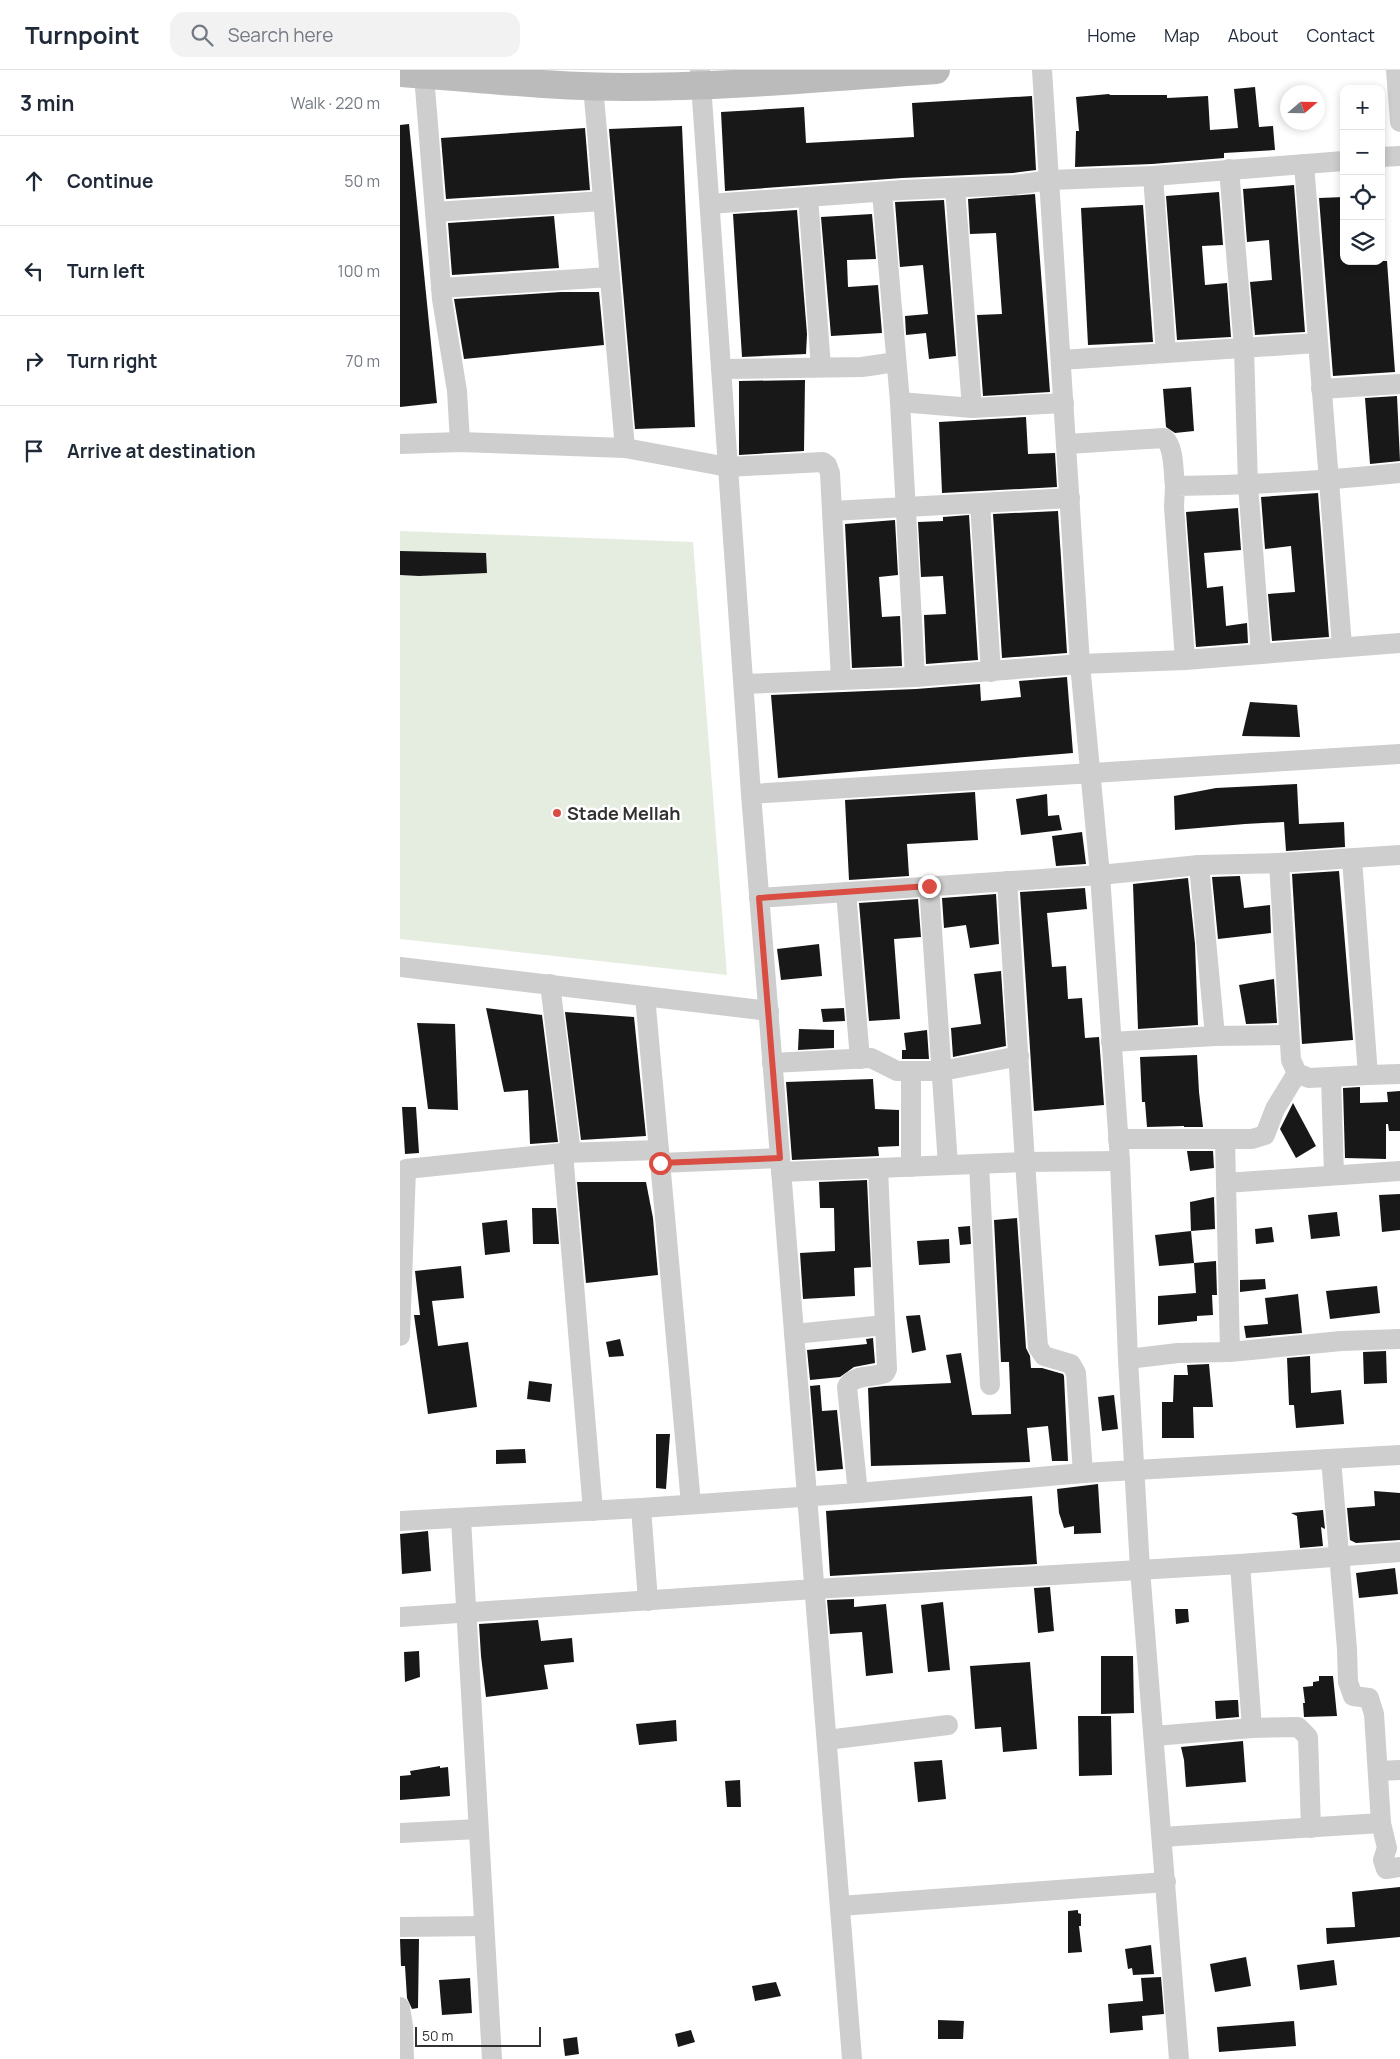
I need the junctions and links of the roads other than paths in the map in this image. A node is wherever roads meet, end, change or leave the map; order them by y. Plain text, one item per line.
1 (936, 70) edge
2 (1042, 70) edge
3 (1396, 70) edge
4 (412, 74) edge
5 (701, 78) edge
6 (593, 86) junction
7 (1400, 122) edge
8 (1400, 156) edge
9 (1385, 157) edge
10 (1340, 160) edge
11 (1304, 164) junction
12 (1229, 169) junction
13 (1153, 176) junction
14 (1050, 180) junction
15 (955, 188) junction
16 (882, 192) junction
17 (808, 197) junction
18 (604, 201) junction
19 (710, 204) junction
20 (435, 212) junction
21 (610, 277) junction
22 (441, 288) junction
23 (1317, 344) junction
24 (1244, 348) junction
25 (1166, 353) junction
26 (1061, 360) junction
27 (896, 362) junction
28 (821, 367) junction
29 (721, 369) junction
30 (1400, 384) edge
31 (1321, 389) junction
32 (900, 402) junction
33 (1064, 403) junction
34 (972, 408) junction
35 (460, 442) junction
36 (400, 444) edge
37 (1067, 444) junction
38 (625, 448) junction
39 (728, 467) junction
40 (1400, 473) edge
41 (1328, 480) junction
42 (1248, 485) junction
43 (1175, 486) junction
44 (1070, 498) junction
45 (980, 503) junction
46 (905, 508) junction
47 (832, 511) junction
48 (1400, 643) edge
49 (1342, 646) junction
50 (1261, 653) junction
51 (1185, 660) junction
52 (1080, 664) junction
53 (991, 672) junction
54 (915, 677) junction
55 (841, 680) junction
56 (744, 684) junction
57 (1400, 754) edge
58 (1090, 774) junction
59 (751, 794) junction
60 (1400, 855) edge
61 (1352, 859) junction
62 (1279, 863) junction
63 (1199, 865) junction
64 (1100, 875) junction
65 (1007, 881) junction
66 (929, 886) junction
67 (846, 892) junction
68 (759, 898) junction
69 (400, 967) edge
70 (550, 984) junction
71 (645, 996) junction
72 (768, 1011) junction
73 (1289, 1035) junction
74 (1215, 1036) junction
75 (1111, 1042) junction
76 (1019, 1056) junction
77 (860, 1059) junction
78 (772, 1063) junction
79 (911, 1071) junction
80 (942, 1071) junction
81 (1297, 1073) junction
82 (1400, 1074) edge
83 (1368, 1075) junction
84 (1331, 1078) junction
85 (1118, 1139) junction
86 (1225, 1139) junction
87 (567, 1153) junction
88 (659, 1156) junction
89 (1120, 1161) junction
90 (1025, 1162) junction
91 (979, 1164) junction
92 (781, 1165) junction
93 (948, 1165) junction
94 (911, 1167) junction
95 (403, 1169) edge
96 (878, 1169) junction
97 (1400, 1171) edge
98 (1334, 1175) junction
99 (1226, 1183) junction
100 (885, 1325) junction
101 (794, 1334) junction
102 (400, 1335) edge
103 (1400, 1339) edge
104 (1230, 1352) junction
105 (1128, 1358) junction
106 (990, 1385) dead end
107 (1400, 1455) edge
108 (1331, 1459) junction
109 (1135, 1470) junction
110 (1084, 1473) junction
111 (858, 1493) junction
112 (807, 1496) junction
113 (691, 1504) junction
114 (641, 1508) junction
115 (594, 1511) junction
116 (461, 1519) junction
117 (400, 1521) edge
118 (1400, 1552) edge
119 (1339, 1557) junction
120 (1240, 1564) junction
121 (1140, 1569) junction
122 (815, 1589) junction
123 (648, 1601) junction
124 (466, 1614) junction
125 (400, 1617) edge
126 (948, 1725) dead end
127 (1252, 1728) junction
128 (1154, 1736) junction
129 (827, 1740) junction
130 (1400, 1770) edge
131 (1378, 1771) junction
132 (1381, 1823) junction
133 (1311, 1828) junction
134 (478, 1829) junction
135 (400, 1833) edge
136 (1162, 1836) junction
137 (1400, 1867) edge
138 (1166, 1882) junction
139 (840, 1906) junction
140 (484, 1926) junction
141 (400, 1927) edge
142 (400, 2007) edge
143 (404, 2059) edge
144 (492, 2059) edge
145 (852, 2059) edge
146 (1179, 2059) edge

1 - 5 main road
2 - 14 street
3 - 7 street
4 - 6 main road
4 - 20 street
5 - 6 main road
5 - 19 street
6 - 18 street
8 - 9 street
10 - 11 street
11 - 12 street
11 - 23 street
12 - 13 street
12 - 24 street
13 - 14 street
13 - 25 street
14 - 15 street
14 - 26 street
15 - 16 street
15 - 34 street
16 - 17 street
16 - 27 street
17 - 19 street
17 - 28 street
18 - 20 street
18 - 21 street
19 - 29 street
20 - 22 street
21 - 22 street
21 - 38 street
22 - 35 street
23 - 24 street
23 - 31 street
24 - 25 street
24 - 42 street
25 - 26 street
26 - 33 street
27 - 28 street
27 - 32 street
28 - 29 street
29 - 39 street
30 - 31 street
31 - 41 street
32 - 34 street
32 - 46 street
33 - 34 street
33 - 37 street
35 - 36 street
35 - 38 street
37 - 43 street
37 - 44 street
38 - 39 street
39 - 47 street
39 - 56 street
40 - 41 street
41 - 42 street
41 - 49 street
42 - 43 street
42 - 50 street
43 - 51 street
44 - 45 street
44 - 52 street
45 - 46 street
45 - 53 street
46 - 47 street
46 - 54 street
47 - 55 street
48 - 49 street
49 - 50 street
50 - 51 street
51 - 52 street
52 - 53 street
52 - 58 street
53 - 54 street
54 - 55 street
55 - 56 street
56 - 59 street
57 - 58 street
58 - 59 street
58 - 64 street
59 - 68 street
60 - 61 street
61 - 62 street
61 - 83 street
62 - 63 street
62 - 73 street
63 - 64 street
63 - 74 street
64 - 65 street
64 - 75 street
65 - 66 street
65 - 76 street
66 - 67 street
66 - 80 street
67 - 68 street
67 - 77 street
68 - 72 street
69 - 70 street
70 - 71 street
70 - 87 street
71 - 72 street
71 - 88 street
72 - 78 street
73 - 74 street
73 - 81 street
74 - 75 street
75 - 85 street
76 - 80 street
76 - 90 street
77 - 78 street
77 - 79 street
78 - 92 street
79 - 80 street
79 - 94 street
80 - 93 street
81 - 84 street
81 - 86 street
82 - 83 street
83 - 84 street
84 - 98 street
85 - 86 street
85 - 89 street
86 - 99 street
87 - 88 street
87 - 95 street
87 - 115 street
88 - 92 street
88 - 113 street
89 - 90 street
89 - 105 street
90 - 91 street
90 - 110 street
91 - 93 street
91 - 106 street
92 - 96 street
92 - 101 street
93 - 94 street
94 - 96 street
95 - 102 street
96 - 100 street
97 - 98 street
98 - 99 street
99 - 104 street
100 - 101 street
100 - 111 street
101 - 112 street
103 - 104 street
104 - 105 street
105 - 109 street
107 - 108 street
108 - 109 street
108 - 119 street
109 - 110 street
109 - 121 street
110 - 111 street
111 - 112 street
112 - 113 street
112 - 122 street
113 - 114 street
114 - 115 street
114 - 123 street
115 - 116 street
116 - 117 street
116 - 124 street
118 - 119 street
119 - 120 street
119 - 131 street
120 - 121 street
120 - 127 street
121 - 122 street
121 - 128 street
122 - 123 street
122 - 129 street
123 - 124 street
124 - 125 street
124 - 134 street
126 - 129 street
127 - 128 street
127 - 133 street
128 - 136 street
129 - 139 street
130 - 131 street
131 - 132 street
132 - 133 street
132 - 137 street
133 - 136 street
134 - 135 street
134 - 140 street
136 - 138 street
138 - 139 street
138 - 146 street
139 - 145 street
140 - 141 street
140 - 144 street
142 - 143 street

